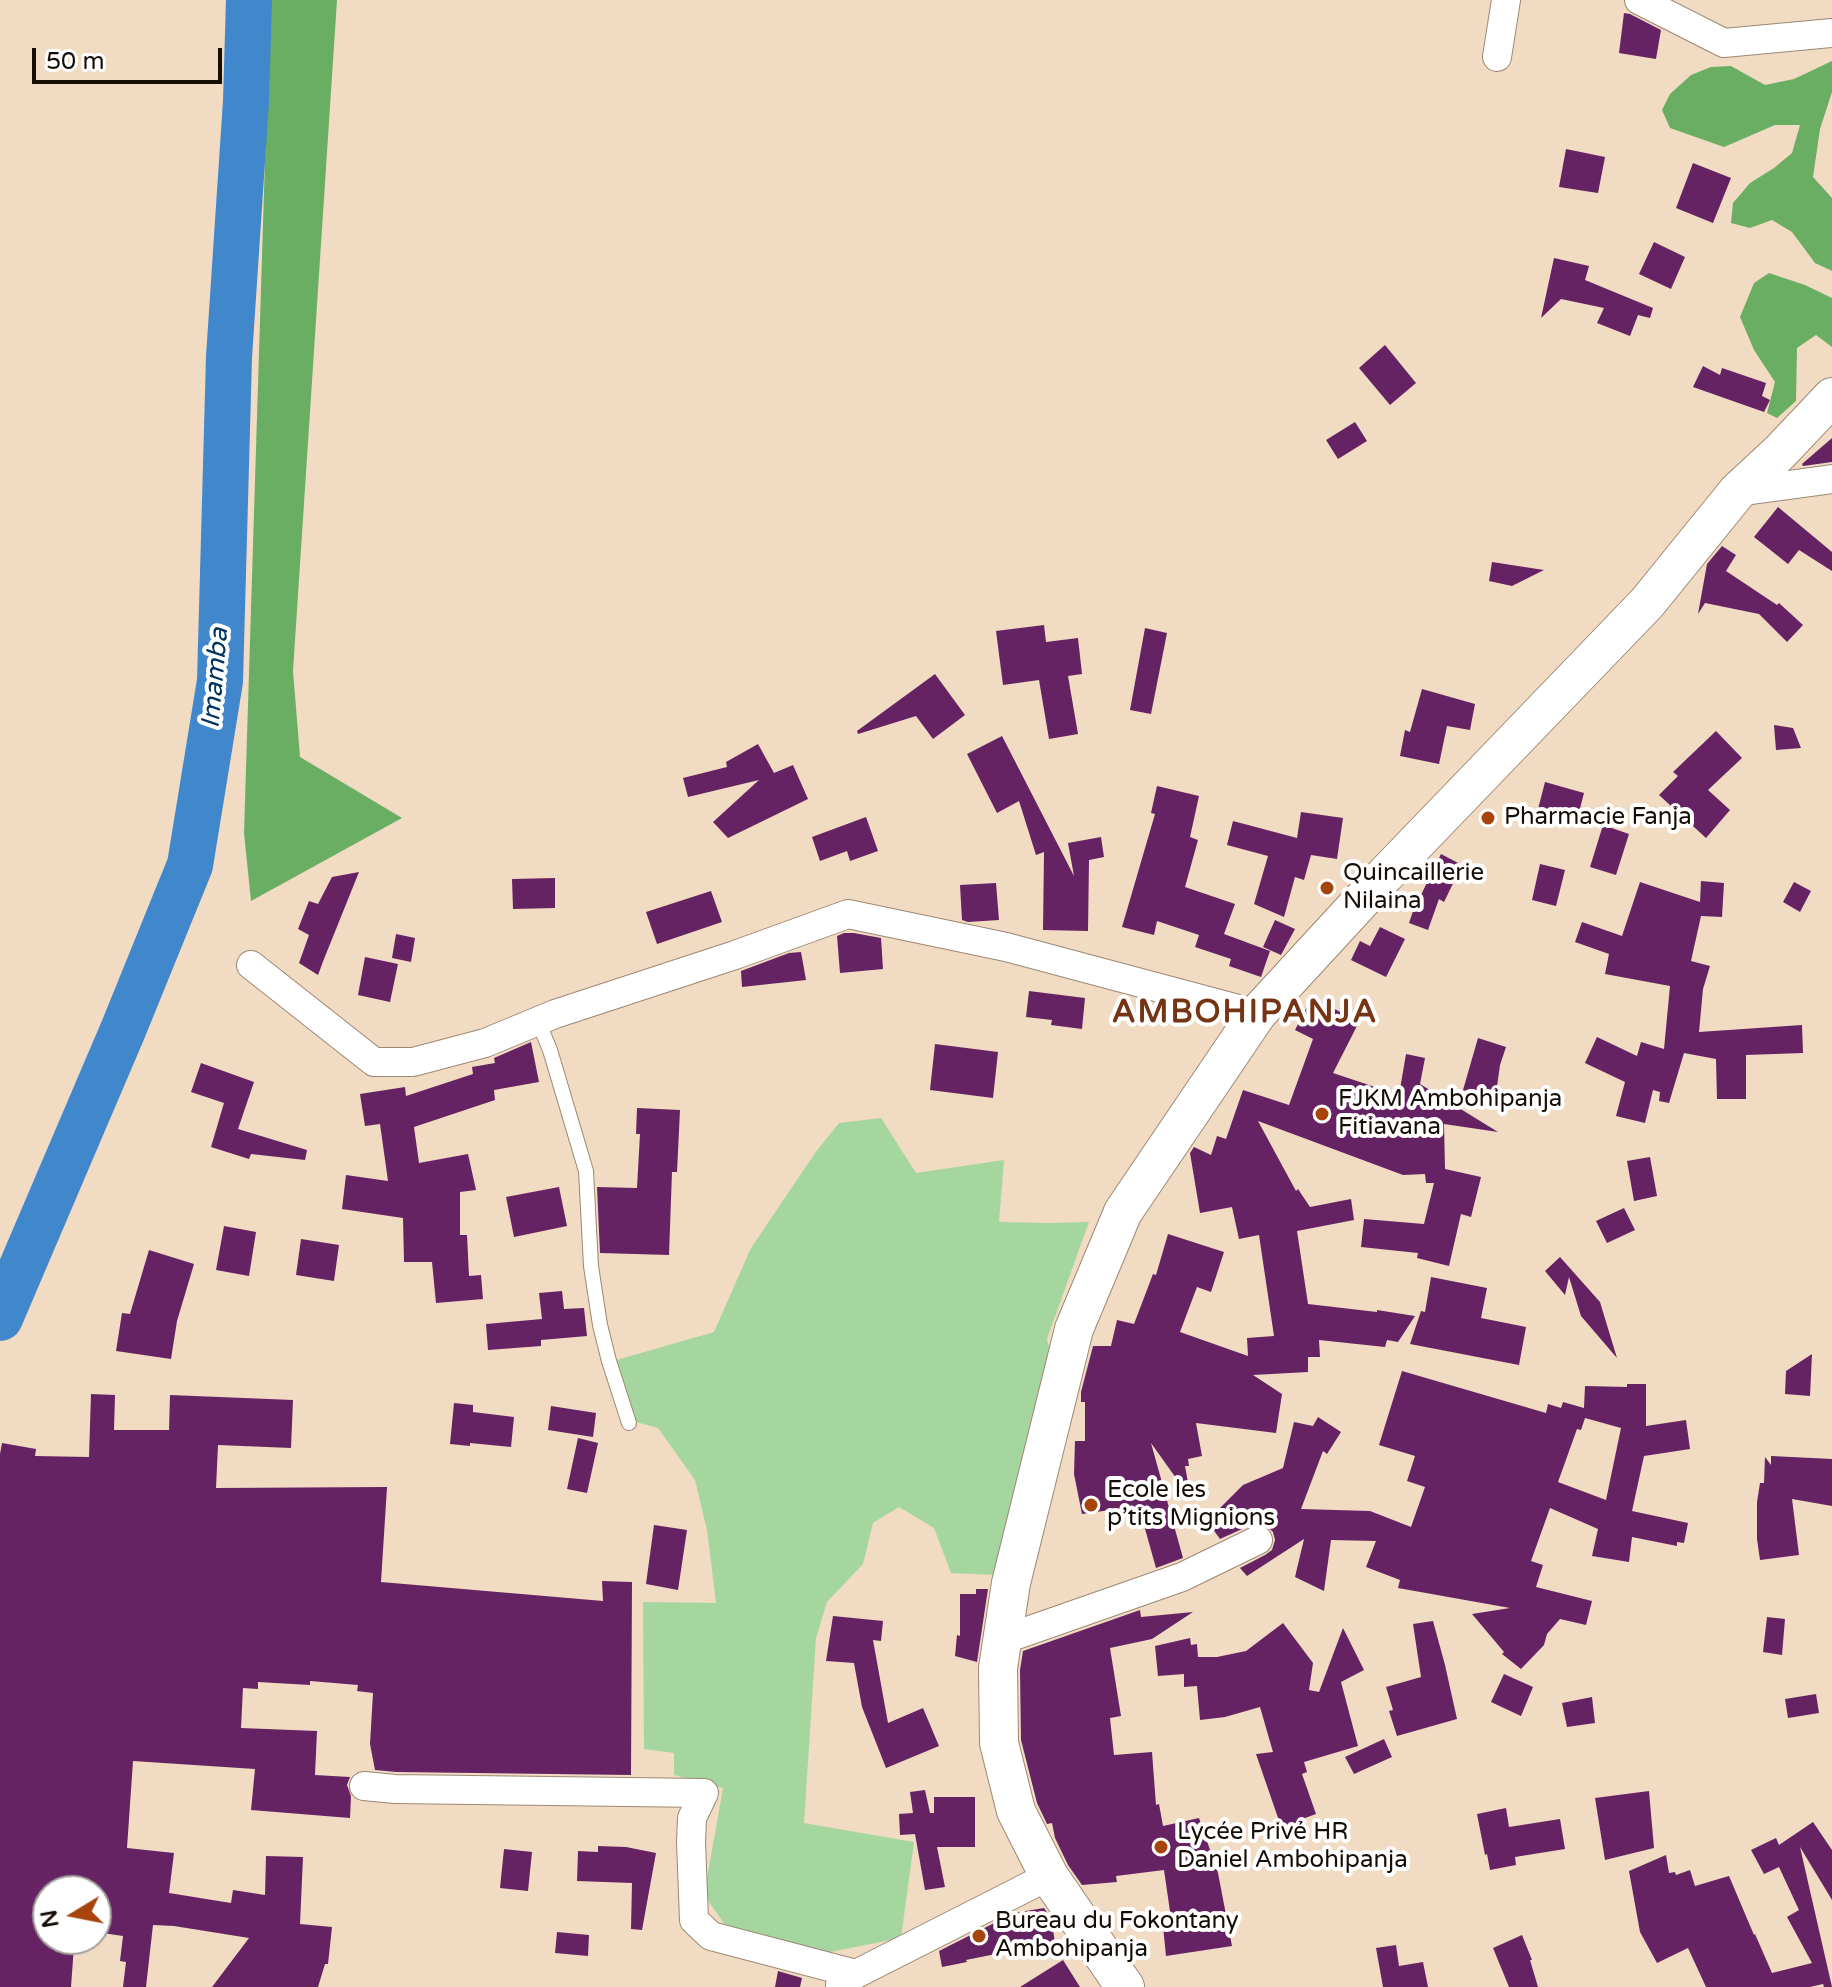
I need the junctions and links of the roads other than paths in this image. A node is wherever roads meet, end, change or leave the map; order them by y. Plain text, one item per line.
1 (1506, 0) edge
2 (1639, 0) edge
3 (1832, 33) edge
4 (1497, 57) dead end
5 (1832, 397) edge
6 (1832, 479) edge
7 (1737, 492) junction
8 (251, 965) dead end
9 (1257, 1014) junction
10 (538, 1021) junction
11 (629, 1423) dead end
12 (1258, 1540) dead end
13 (1002, 1640) junction
14 (364, 1786) dead end
15 (1049, 1876) junction
16 (847, 1980) edge
17 (1125, 1987) edge

1 - 4 street
2 - 3 street
5 - 7 street
6 - 7 street
7 - 9 street
8 - 10 street
9 - 10 street
9 - 13 street
10 - 11 lane
12 - 13 street
13 - 15 street
14 - 16 street
15 - 16 street
15 - 17 street

